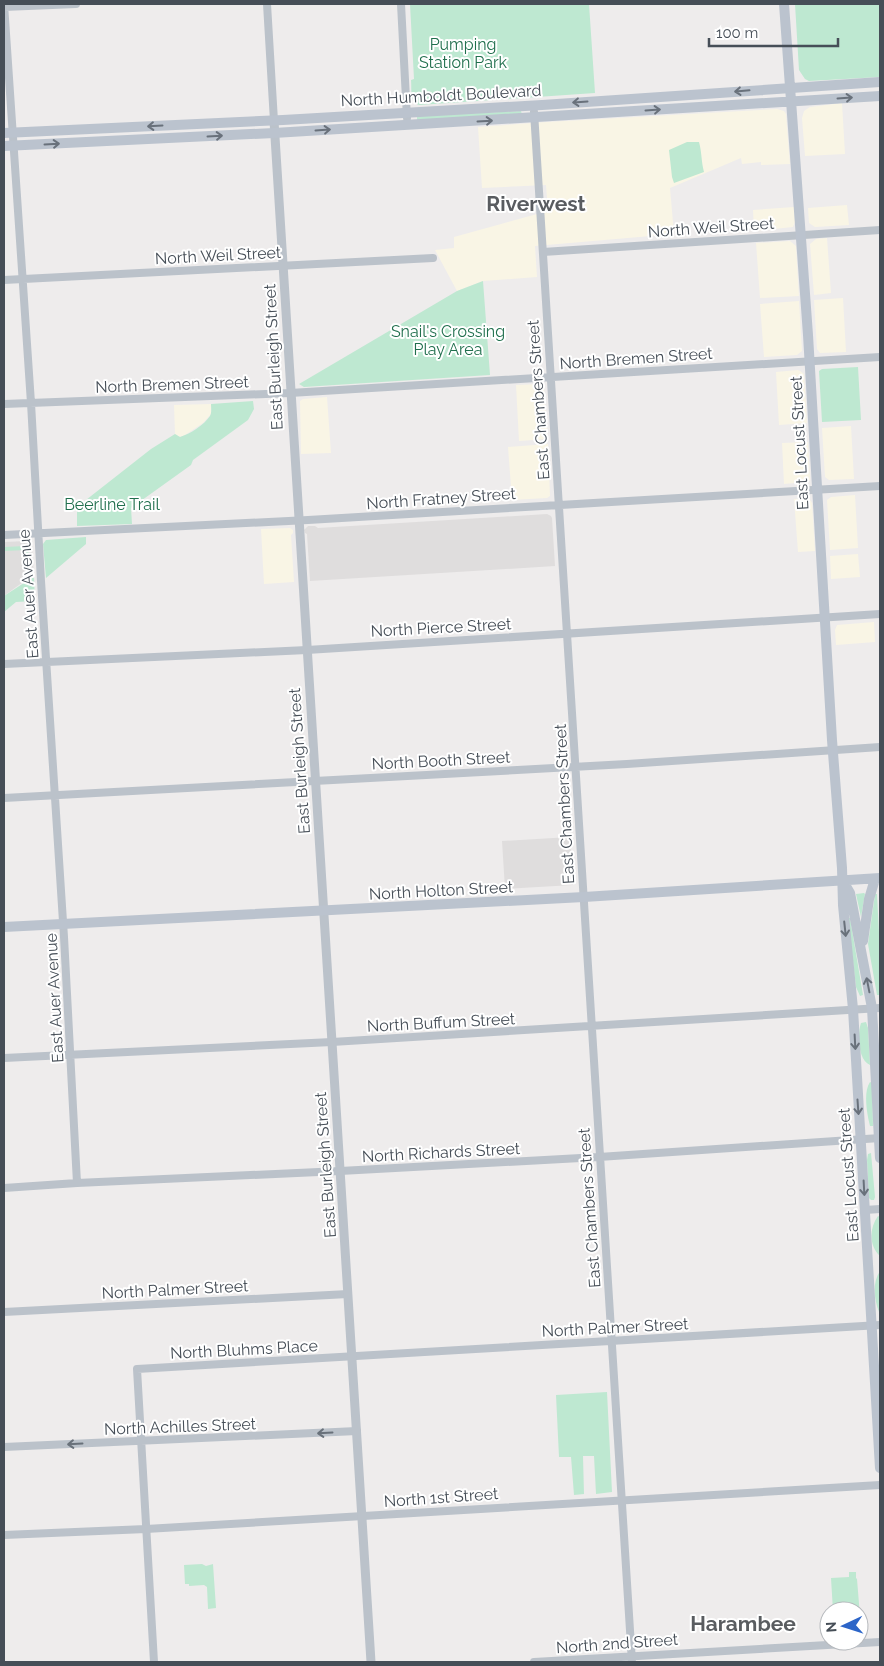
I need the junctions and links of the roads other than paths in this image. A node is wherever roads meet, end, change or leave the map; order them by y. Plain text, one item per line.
1 (76, 4) edge
2 (267, 4) edge
3 (401, 4) edge
4 (784, 4) edge
5 (4, 6) edge
6 (880, 82) edge
7 (790, 87) junction
8 (880, 96) edge
9 (791, 101) junction
10 (533, 105) junction
11 (406, 112) junction
12 (534, 118) junction
13 (274, 121) junction
14 (407, 125) junction
15 (8, 133) edge
16 (274, 133) junction
17 (9, 146) edge
18 (880, 230) edge
19 (801, 235) junction
20 (543, 252) junction
21 (433, 258) dead end
22 (283, 266) junction
23 (23, 279) junction
24 (4, 280) edge
25 (880, 357) edge
26 (809, 362) junction
27 (550, 378) junction
28 (290, 394) junction
29 (31, 403) junction
30 (4, 404) edge
31 (880, 486) edge
32 (817, 489) junction
33 (559, 505) junction
34 (298, 521) junction
35 (38, 534) junction
36 (4, 535) edge
37 (880, 614) edge
38 (825, 618) junction
39 (567, 634) junction
40 (306, 650) junction
41 (46, 662) junction
42 (4, 664) edge
43 (880, 747) edge
44 (833, 750) junction
45 (576, 766) junction
46 (315, 781) junction
47 (55, 796) junction
48 (4, 798) edge
49 (878, 878) edge
50 (843, 881) junction
51 (584, 897) junction
52 (323, 911) junction
53 (64, 924) junction
54 (4, 926) edge
55 (861, 949) junction
56 (876, 1008) edge
57 (853, 1009) junction
58 (592, 1027) junction
59 (332, 1042) junction
60 (70, 1054) junction
61 (4, 1058) edge
62 (880, 1138) edge
63 (861, 1139) junction
64 (599, 1157) junction
65 (880, 1158) edge
66 (340, 1172) junction
67 (77, 1183) junction
68 (4, 1188) edge
69 (880, 1209) edge
70 (865, 1210) junction
71 (348, 1294) junction
72 (4, 1312) edge
73 (876, 1325) edge
74 (612, 1341) junction
75 (352, 1356) junction
76 (357, 1431) junction
77 (141, 1441) junction
78 (4, 1447) edge
79 (880, 1468) edge
80 (880, 1484) edge
81 (622, 1500) junction
82 (362, 1516) junction
83 (146, 1529) junction
84 (4, 1535) edge
85 (880, 1642) edge
86 (631, 1659) edge
87 (154, 1662) edge
88 (371, 1662) edge
89 (534, 1662) edge

1 - 5 street
2 - 13 street, East Burleigh Street
3 - 11 street
4 - 7 main road, East Locust Street
5 - 15 street, East Auer Avenue
6 - 7 main road, North Humboldt Boulevard
7 - 9 main road, East Locust Street
7 -> 10 main road, North Humboldt Boulevard
9 -> 8 main road, North Humboldt Boulevard
12 -> 9 main road, North Humboldt Boulevard
9 - 19 main road, East Locust Street
10 - 11 main road, North Humboldt Boulevard
10 - 12 street, East Chambers Street
11 - 13 main road, North Humboldt Boulevard
11 - 14 street
14 -> 12 main road, North Humboldt Boulevard
12 - 20 street, East Chambers Street
13 -> 15 main road, North Humboldt Boulevard
13 - 16 street, East Burleigh Street
16 -> 14 main road, North Humboldt Boulevard
15 - 17 street, East Auer Avenue
17 -> 16 main road, North Humboldt Boulevard
16 - 22 street, East Burleigh Street
17 - 23 street, East Auer Avenue
18 - 19 street, North Weil Street
19 - 20 street, North Weil Street
19 - 26 main road, East Locust Street
20 - 27 street, East Chambers Street
21 - 22 street, North Weil Street
22 - 23 street, North Weil Street
22 - 28 street, East Burleigh Street
23 - 24 street, North Weil Street
23 - 29 street, East Auer Avenue
25 - 26 street, North Bremen Street
26 - 27 street, North Bremen Street
26 - 32 main road, East Locust Street
27 - 28 street, North Bremen Street
27 - 33 street, East Chambers Street
28 - 29 street, North Bremen Street
28 - 34 street, East Burleigh Street
29 - 30 street, North Bremen Street
29 - 35 street, East Auer Avenue
31 - 32 street, North Fratney Street
32 - 33 street, North Fratney Street
32 - 38 main road, East Locust Street
33 - 34 street, North Fratney Street
33 - 39 street, East Chambers Street
34 - 35 street, North Fratney Street
34 - 40 street, East Burleigh Street
35 - 36 street, North Fratney Street
35 - 41 street, East Auer Avenue
37 - 38 street, North Pierce Street
38 - 39 street, North Pierce Street
38 - 44 main road, East Locust Street
39 - 40 street, North Pierce Street
39 - 45 street, East Chambers Street
40 - 41 street, North Pierce Street
40 - 46 street, East Burleigh Street
41 - 42 street, North Pierce Street
41 - 47 street, East Auer Avenue
43 - 44 street, North Booth Street
44 - 45 street, North Booth Street
44 - 50 main road, East Locust Street
45 - 46 street, North Booth Street
45 - 51 street, East Chambers Street
46 - 47 street, North Booth Street
46 - 52 street, East Burleigh Street
47 - 48 street, North Booth Street
47 - 53 street, East Auer Avenue
49 - 50 main road, North Holton Street
49 - 55 main road
50 - 51 main road, North Holton Street
50 - 55 main road, East Locust Street
50 -> 57 main road, East Locust Street
51 - 52 main road, North Holton Street
51 - 58 street, East Chambers Street
52 - 53 main road, North Holton Street
52 - 59 street, East Burleigh Street
53 - 54 main road, North Holton Street
53 - 60 street, East Auer Avenue
56 -> 55 main road, East Locust Street
56 - 57 street, North Buffum Street
56 - 62 main road, East Locust Street
57 - 58 street, North Buffum Street
57 -> 63 main road, East Locust Street
58 - 59 street, North Buffum Street
58 - 64 street, East Chambers Street
59 - 60 street, North Buffum Street
59 - 66 street, East Burleigh Street
60 - 61 street, North Buffum Street
60 - 67 street, East Auer Avenue
62 - 63 street, North Richards Street
62 - 65 main road, East Locust Street
63 - 64 street, North Richards Street
63 -> 70 main road, East Locust Street
64 - 66 street, North Richards Street
64 - 74 street, East Chambers Street
66 - 67 street, North Richards Street
66 - 71 street, East Burleigh Street
67 - 68 street, North Richards Street
69 - 70 street
70 - 73 main road, East Locust Street
71 - 72 street, North Palmer Street
71 - 75 street, East Burleigh Street
73 - 74 street, North Palmer Street
73 - 79 main road, East Locust Street
74 - 75 street, North Palmer Street
74 - 81 street, East Chambers Street
75 - 76 street, East Burleigh Street
75 - 77 street, North Bluhms Place
76 -> 77 street, North Achilles Street
76 - 82 street, East Burleigh Street
77 -> 78 street, North Achilles Street
77 - 83 street
80 - 81 street, North 1st Street
81 - 82 street, North 1st Street
81 - 86 street, East Chambers Street
82 - 83 street, North 1st Street
82 - 88 street, East Burleigh Street
83 - 84 street, North 1st Street
83 - 87 street
85 - 86 street, North 2nd Street
86 - 89 street, North 2nd Street

